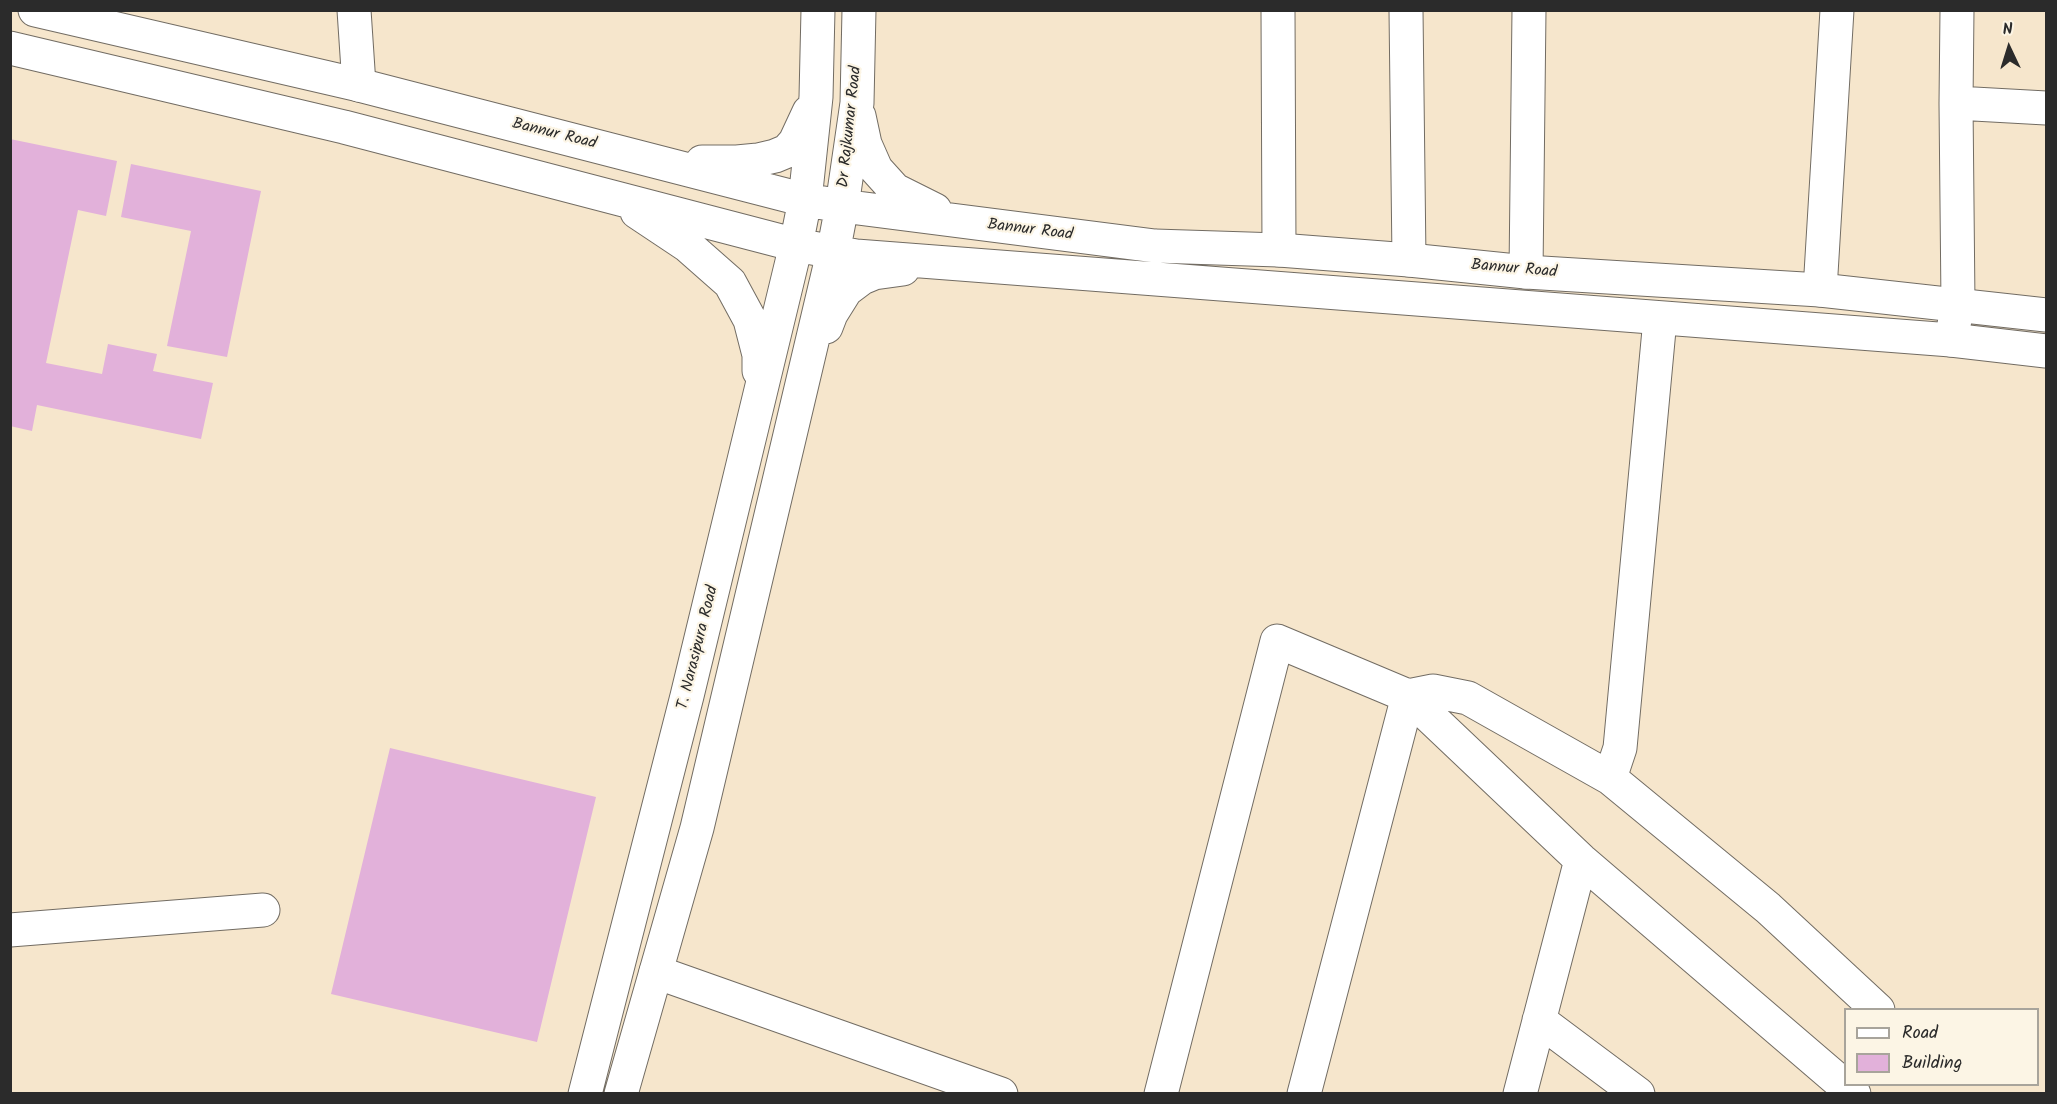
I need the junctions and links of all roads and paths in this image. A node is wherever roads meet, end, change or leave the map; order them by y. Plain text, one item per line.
1 (35, 10) edge
2 (354, 10) edge
3 (818, 10) edge
4 (859, 10) edge
5 (1278, 10) edge
6 (1406, 10) edge
7 (1529, 10) edge
8 (1837, 10) edge
9 (1957, 10) edge
10 (10, 48) edge
11 (359, 85) junction
12 (816, 97) junction
13 (857, 103) junction
14 (1956, 103) junction
15 (2046, 108) edge
16 (658, 162) junction
17 (616, 197) junction
18 (805, 200) junction
19 (842, 206) junction
20 (958, 222) junction
21 (796, 244) junction
22 (1279, 250) junction
23 (833, 253) junction
24 (1409, 260) junction
25 (958, 264) junction
26 (1526, 272) junction
27 (1820, 290) junction
28 (1958, 304) junction
29 (2046, 315) edge
30 (1660, 319) junction
31 (1951, 340) junction
32 (2046, 351) edge
33 (799, 394) junction
34 (758, 406) junction
35 (1408, 696) junction
36 (1610, 778) junction
37 (1581, 860) junction
38 (263, 909) dead end
39 (10, 930) edge
40 (656, 972) junction
41 (1876, 1008) edge
42 (1539, 1020) junction
43 (1844, 1085) edge
44 (585, 1094) edge
45 (621, 1094) edge
46 (1001, 1094) edge
47 (1161, 1094) edge
48 (1304, 1094) edge
49 (1520, 1094) edge
50 (1638, 1094) edge

1 - 11 main road, Bannur Road
2 - 11 main road
3 - 12 main road
4 - 13 main road, Dr Rajkumar Road
5 - 22 main road
6 - 24 main road
7 - 26 main road
8 - 27 main road
9 - 14 main road
10 - 17 main road
11 - 16 main road, Bannur Road
12 - 16 main road
12 - 18 main road
13 - 19 main road, Dr Rajkumar Road
13 - 20 main road
14 - 15 main road
14 - 28 main road
16 - 18 main road, Bannur Road
17 - 21 main road
17 - 34 main road
18 - 19 main road, Bannur Road
18 - 21 main road, T. Narasipura Road
19 - 20 main road, Bannur Road
19 - 23 main road
20 - 22 main road, Bannur Road
21 - 23 main road
21 - 34 main road, T. Narasipura Road
22 - 24 main road, Bannur Road
23 - 25 main road
23 - 33 main road
24 - 26 main road, Bannur Road
25 - 30 main road
25 - 33 main road
26 - 27 main road, Bannur Road
27 - 28 main road, Bannur Road
28 - 29 main road, Bannur Road
28 - 31 main road
30 - 31 main road
30 - 36 main road
31 - 32 main road
33 - 40 main road
34 - 44 main road, T. Narasipura Road
35 - 36 main road
35 - 37 main road
35 - 47 main road
35 - 48 main road
36 - 41 main road
37 - 42 main road
37 - 43 main road
38 - 39 main road
40 - 45 main road
40 - 46 main road
42 - 49 main road
42 - 50 main road

